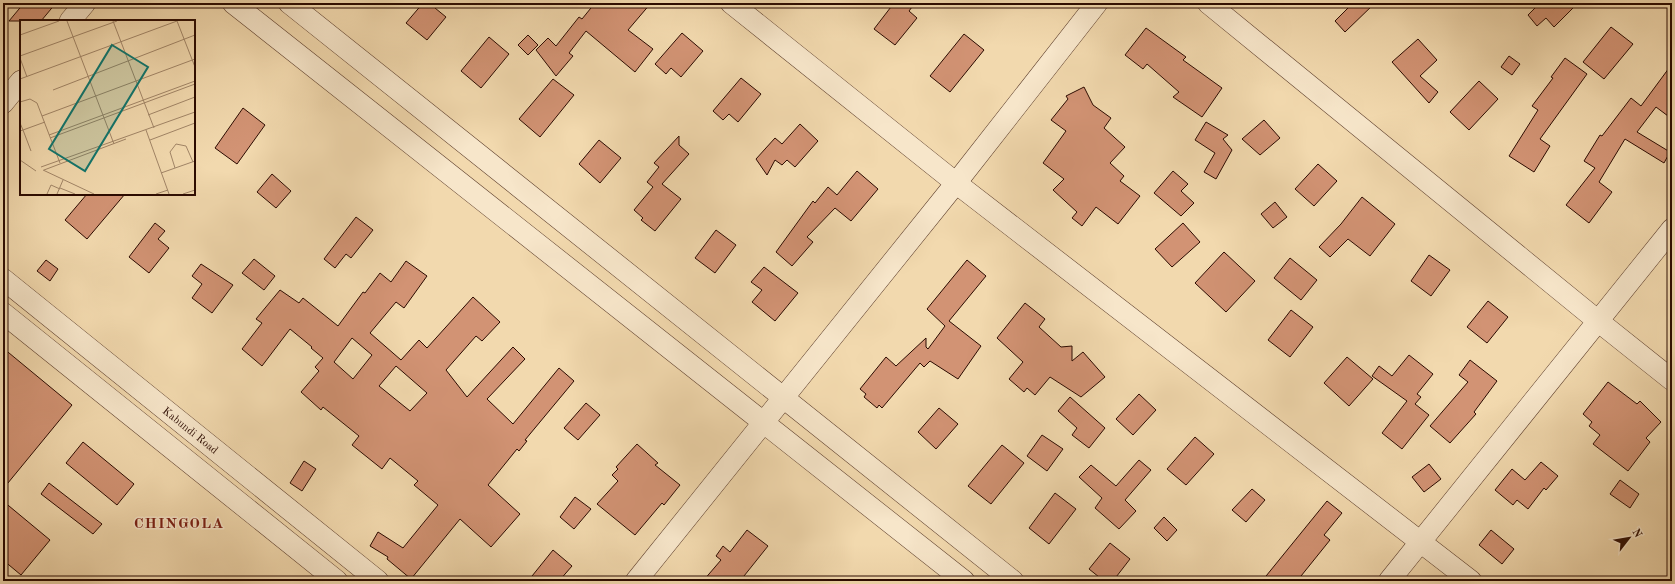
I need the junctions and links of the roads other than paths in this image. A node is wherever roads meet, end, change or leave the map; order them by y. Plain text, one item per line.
1 (85, 3) edge
2 (234, 3) edge
3 (289, 3) edge
4 (731, 3) edge
5 (1096, 3) edge
6 (1208, 3) edge
7 (71, 20) edge
8 (368, 66) junction
9 (20, 82) edge
10 (346, 92) junction
11 (3, 103) edge
12 (956, 183) junction
13 (1672, 229) edge
14 (582, 236) junction
15 (561, 262) junction
16 (3, 279) edge
17 (3, 313) edge
18 (1598, 322) junction
19 (1672, 380) edge
20 (783, 397) junction
21 (763, 422) junction
22 (1421, 540) junction
23 (335, 546) junction
24 (319, 567) junction
25 (1010, 580) edge
26 (337, 581) edge
27 (378, 581) edge
28 (636, 581) edge
29 (964, 581) edge
30 (1389, 581) edge
31 (1471, 581) edge

1 - 7 street
2 - 10 street
3 - 8 street
4 - 12 street
5 - 12 street
6 - 18 street
8 - 10 street
8 - 14 street
9 - 11 street
10 - 15 street
12 - 20 street
12 - 22 street
13 - 18 street
14 - 15 street
14 - 20 street
15 - 21 street
16 - 23 street, Kabundi Road
17 - 24 street
18 - 19 street
18 - 22 street
20 - 21 street
20 - 25 street
21 - 28 street
21 - 29 street
22 - 30 street
22 - 31 street
23 - 24 street
23 - 27 street, Kabundi Road
24 - 26 street

